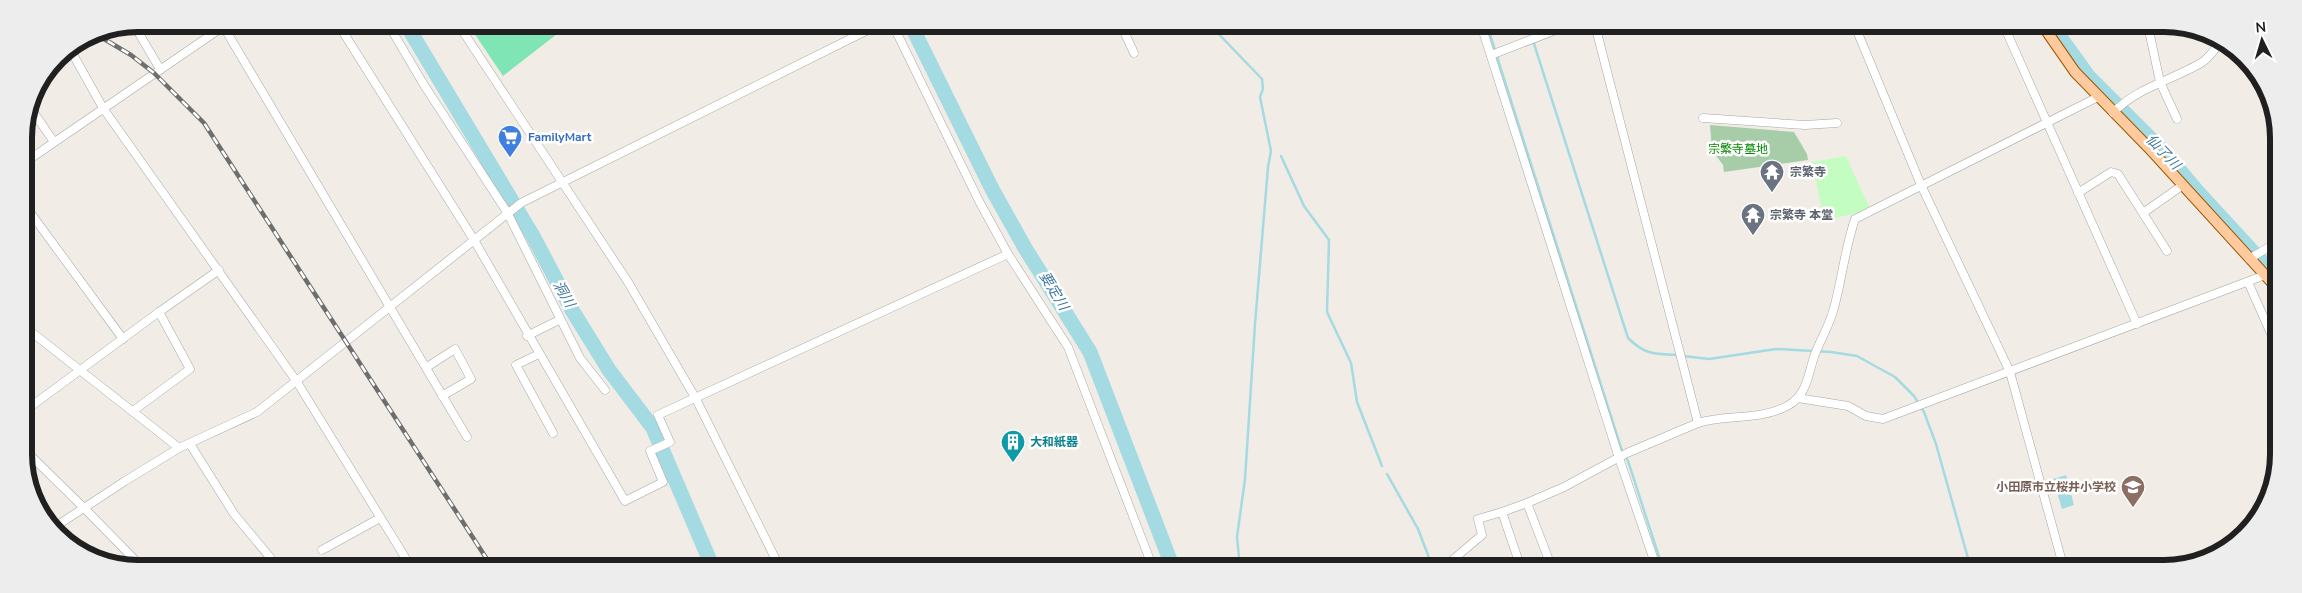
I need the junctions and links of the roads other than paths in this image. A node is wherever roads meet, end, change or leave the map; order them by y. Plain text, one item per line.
1 (1483, 32) edge
2 (1552, 32) edge
3 (1597, 32) edge
4 (1858, 32) edge
5 (2007, 32) edge
6 (2047, 32) edge
7 (2149, 32) edge
8 (139, 33) edge
9 (212, 33) edge
10 (229, 33) edge
11 (344, 33) edge
12 (393, 33) edge
13 (464, 33) edge
14 (863, 33) edge
15 (897, 33) edge
16 (1124, 33) edge
17 (2217, 46) edge
18 (1134, 53) dead end
19 (73, 55) edge
20 (1491, 55) junction
21 (160, 69) junction
22 (2160, 82) junction
23 (2098, 97) junction
24 (103, 108) junction
25 (2114, 112) junction
26 (35, 115) edge
27 (1703, 118) dead end
28 (2176, 119) dead end
29 (1836, 123) dead end
30 (2048, 124) junction
31 (54, 142) junction
32 (33, 157) edge
33 (2070, 174) junction
34 (2061, 177) dead end
35 (563, 181) junction
36 (2183, 185) junction
37 (1921, 186) junction
38 (2078, 193) junction
39 (508, 212) junction
40 (2143, 213) junction
41 (33, 216) edge
42 (474, 240) junction
43 (2270, 246) edge
44 (2167, 251) dead end
45 (1008, 254) junction
46 (2250, 258) junction
47 (219, 270) junction
48 (2265, 275) junction
49 (2270, 280) edge
50 (2248, 282) junction
51 (391, 306) junction
52 (159, 312) junction
53 (559, 320) junction
54 (2137, 324) junction
55 (2270, 332) edge
56 (32, 333) edge
57 (528, 336) junction
58 (123, 339) junction
59 (539, 354) junction
60 (427, 366) junction
61 (80, 370) junction
62 (2010, 372) junction
63 (297, 382) junction
64 (605, 390) dead end
65 (442, 396) junction
66 (1798, 398) junction
67 (696, 399) junction
68 (32, 405) edge
69 (132, 411) junction
70 (1698, 423) junction
71 (553, 433) dead end
72 (467, 437) dead end
73 (190, 444) junction
74 (179, 448) junction
75 (1622, 456) junction
76 (32, 457) edge
77 (1527, 502) junction
78 (84, 508) junction
79 (1502, 512) junction
80 (380, 518) junction
81 (58, 524) edge
82 (322, 550) dead end
83 (135, 560) edge
84 (272, 560) edge
85 (407, 560) edge
86 (776, 560) edge
87 (1150, 560) edge
88 (1452, 560) edge
89 (1518, 560) edge
90 (1549, 560) edge
91 (1654, 560) edge
92 (2062, 560) edge

1 - 20 street
2 - 20 street
3 - 70 street
4 - 37 street
5 - 30 street
6 - 23 main road
7 - 22 street
8 - 21 street
9 - 21 street
10 - 51 street
11 - 42 street
12 - 39 street
13 - 35 street
14 - 35 street
15 - 45 street
16 - 18 street
17 - 22 street
19 - 24 street
20 - 75 street
21 - 24 street
22 - 25 street
22 - 28 street
23 - 25 main road
23 - 30 street
24 - 31 street
24 - 47 street
25 - 36 main road
26 - 31 street
27 - 29 street
30 - 33 street
30 - 37 street
31 - 32 street
33 - 34 street
33 - 38 street
35 - 39 street
35 - 67 street
36 - 40 street
36 - 46 main road
37 - 62 street
37 - 66 street
38 - 40 street
38 - 54 street
39 - 42 street
39 - 53 street
40 - 44 street
41 - 58 street
42 - 51 street
42 - 57 street
43 - 46 street
45 - 67 street
45 - 87 street
46 - 48 main road
47 - 52 street
47 - 63 street
48 - 49 main road
48 - 50 street
50 - 54 street
50 - 55 street
51 - 60 street
51 - 63 street
52 - 58 street
52 - 69 street
53 - 57 street
53 - 64 street
54 - 62 street
56 - 61 street
57 - 59 street
58 - 61 street
59 - 67 street
59 - 71 street
60 - 65 street
60 - 65 street
61 - 68 street
61 - 69 street
62 - 66 street
62 - 92 street
63 - 73 street
63 - 80 street
65 - 72 street
66 - 70 street
67 - 86 street
69 - 74 street
70 - 75 street
73 - 74 street
73 - 84 street
74 - 78 street
75 - 77 street
75 - 91 street
76 - 78 street
77 - 79 street
77 - 90 street
78 - 81 street
78 - 83 street
79 - 88 street
79 - 89 street
80 - 82 street
80 - 85 street

